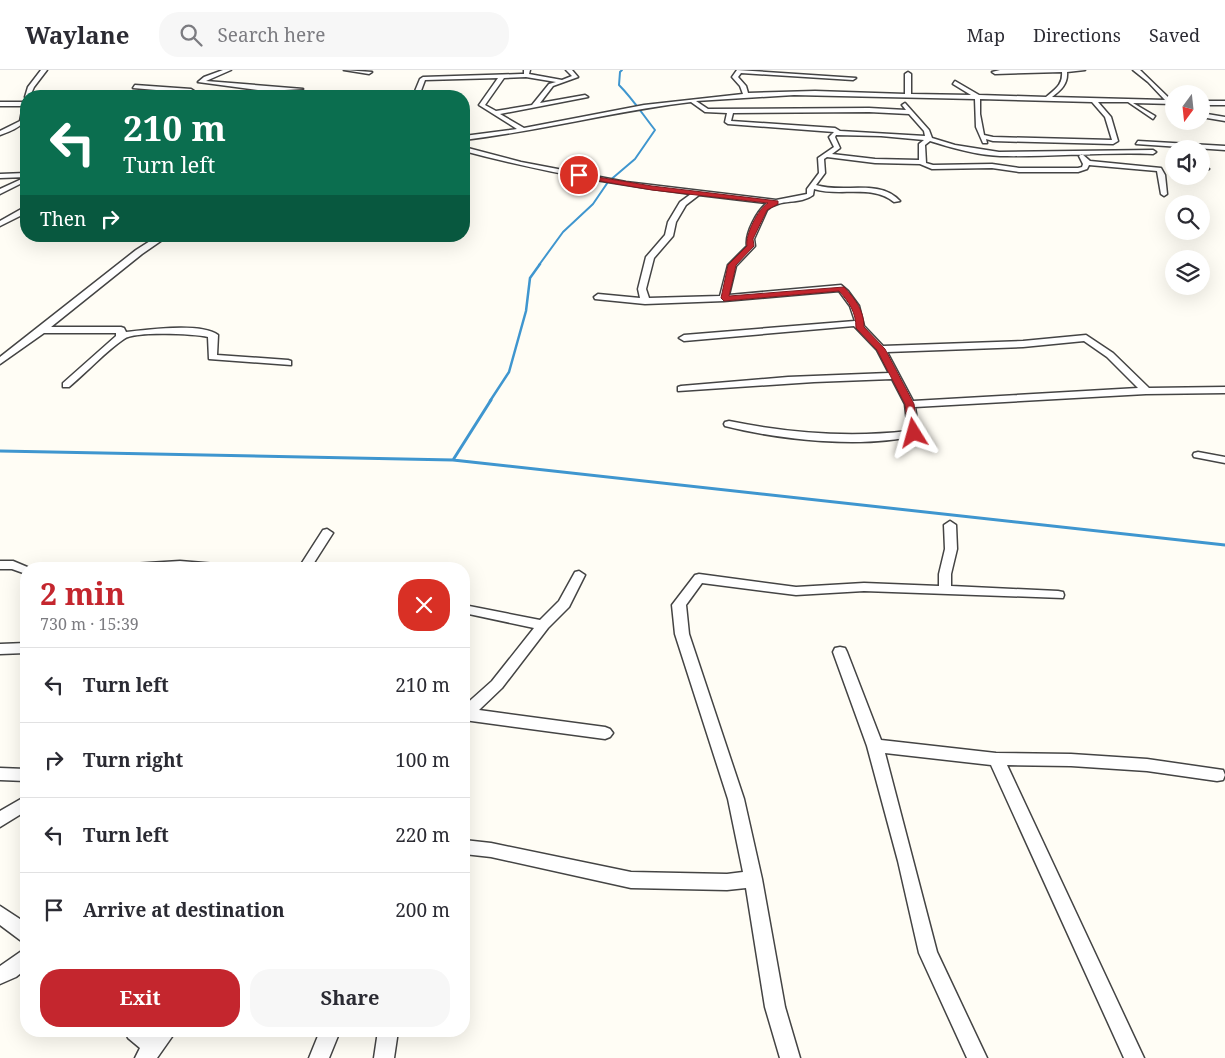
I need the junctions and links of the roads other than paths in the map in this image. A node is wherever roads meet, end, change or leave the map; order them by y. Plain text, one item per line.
1 (44, 70) edge
2 (228, 70) edge
3 (347, 70) edge
4 (570, 70) edge
5 (740, 70) edge
6 (814, 70) edge
7 (853, 70) edge
8 (1064, 70) edge
9 (1082, 70) edge
10 (1136, 70) edge
11 (369, 72) dead end
12 (526, 72) edge
13 (996, 72) dead end
14 (908, 74) dead end
15 (502, 76) junction
16 (808, 77) junction
17 (853, 78) junction
18 (201, 82) junction
19 (562, 82) junction
20 (955, 83) dead end
21 (812, 86) dead end
22 (135, 88) dead end
23 (30, 90) edge
24 (163, 90) edge
25 (193, 90) edge
26 (300, 90) dead end
27 (418, 90) edge
28 (815, 93) junction
29 (746, 95) junction
30 (853, 95) junction
31 (896, 96) junction
32 (585, 97) dead end
33 (908, 97) junction
34 (1165, 97) edge
35 (978, 98) junction
36 (1049, 98) junction
37 (1094, 100) junction
38 (693, 101) junction
39 (1123, 101) junction
40 (1165, 102) edge
41 (20, 103) edge
42 (1210, 103) edge
43 (1225, 103) edge
44 (0, 104) edge
45 (531, 107) junction
46 (869, 110) junction
47 (730, 111) junction
48 (910, 112) junction
49 (494, 113) junction
50 (1153, 116) dead end
51 (1210, 116) edge
52 (873, 118) dead end
53 (1225, 119) edge
54 (20, 123) edge
55 (877, 126) dead end
56 (523, 130) junction
57 (0, 133) edge
58 (838, 133) junction
59 (881, 134) junction
60 (981, 136) junction
61 (470, 137) edge
62 (929, 139) junction
63 (1113, 142) junction
64 (1123, 143) dead end
65 (1132, 143) dead end
66 (1225, 148) edge
67 (470, 151) edge
68 (1081, 151) junction
69 (1154, 152) dead end
70 (998, 154) junction
71 (826, 155) junction
72 (922, 162) junction
73 (1087, 162) junction
74 (1158, 169) junction
75 (1165, 169) edge
76 (20, 175) edge
77 (0, 176) edge
78 (20, 182) edge
79 (812, 186) junction
80 (0, 192) edge
81 (697, 192) junction
82 (1164, 194) dead end
83 (896, 200) dead end
84 (776, 202) junction
85 (20, 213) edge
86 (0, 224) edge
87 (155, 242) edge
88 (598, 297) dead end
89 (724, 298) junction
90 (645, 301) junction
91 (860, 328) junction
92 (41, 330) junction
93 (121, 335) junction
94 (684, 338) dead end
95 (881, 349) junction
96 (0, 361) edge
97 (288, 363) dead end
98 (895, 376) junction
99 (66, 385) dead end
100 (681, 389) dead end
101 (1225, 390) edge
102 (1146, 391) junction
103 (910, 404) junction
104 (729, 424) dead end
105 (1198, 455) dead end
106 (1225, 460) edge
107 (950, 525) dead end
108 (327, 534) dead end
109 (309, 562) edge
110 (0, 565) edge
111 (20, 568) edge
112 (579, 575) dead end
113 (945, 591) junction
114 (1058, 595) dead end
115 (470, 610) edge
116 (543, 625) junction
117 (20, 645) edge
118 (0, 649) edge
119 (840, 652) dead end
120 (470, 709) edge
121 (470, 715) edge
122 (605, 733) dead end
123 (875, 746) junction
124 (996, 760) junction
125 (0, 774) edge
126 (20, 775) edge
127 (1217, 775) dead end
128 (20, 807) edge
129 (0, 820) edge
130 (470, 847) edge
131 (753, 879) junction
132 (0, 914) edge
133 (20, 929) edge
134 (20, 962) edge
135 (0, 975) edge
136 (143, 1037) edge
137 (328, 1037) edge
138 (387, 1037) edge
139 (154, 1045) edge
140 (319, 1058) edge
141 (384, 1058) edge
142 (790, 1058) edge
143 (976, 1058) edge
144 (1134, 1058) edge

1 - 23 street
2 - 18 street
3 - 11 street
4 - 19 street
5 - 16 street
5 - 29 street
6 - 16 street
7 - 17 street
8 - 9 street
8 - 13 street
8 - 36 street
10 - 34 street
12 - 15 street
12 - 19 street
14 - 33 street
15 - 27 street
15 - 49 street
16 - 17 street
17 - 30 street
18 - 25 street
18 - 26 street
19 - 45 street
20 - 35 street
21 - 28 street
22 - 24 street
28 - 29 street
28 - 30 street
29 - 38 street
30 - 31 street
31 - 33 street
31 - 48 street
32 - 45 street
33 - 35 street
35 - 36 street
35 - 60 street
36 - 37 street
37 - 39 street
37 - 63 street
38 - 47 street
38 - 56 street
39 - 40 street
39 - 50 street
41 - 44 street
42 - 43 street
45 - 49 street
46 - 47 street
46 - 48 street
46 - 52 street
47 - 58 street
48 - 62 street
49 - 56 street
51 - 53 street
54 - 57 street
55 - 59 street
56 - 61 street
58 - 59 street
58 - 71 street
59 - 62 street
60 - 63 street
60 - 70 street
62 - 70 street
62 - 72 street
63 - 64 street
65 - 66 street
67 - 81 street
68 - 69 street
68 - 70 street
68 - 73 street
71 - 72 street
71 - 79 street
72 - 73 street
73 - 74 street
74 - 75 street
74 - 82 street
76 - 77 street
78 - 80 street
79 - 83 street
79 - 84 street
81 - 84 street
81 - 90 street
84 - 89 street
85 - 86 street
87 - 92 street
88 - 90 street
89 - 90 street
89 - 91 street
91 - 94 street
91 - 95 street
92 - 93 street
92 - 96 street
93 - 97 street
93 - 99 street
95 - 98 street
95 - 102 street
98 - 100 street
98 - 103 street
101 - 102 street
102 - 103 street
103 - 104 street
105 - 106 street
107 - 113 street
108 - 109 street
110 - 111 street
112 - 116 street
113 - 114 street
113 - 131 street
115 - 116 street
116 - 120 street
117 - 118 street
119 - 123 street
121 - 122 street
123 - 124 street
123 - 143 street
124 - 127 street
124 - 144 street
125 - 126 street
128 - 129 street
130 - 131 street
131 - 142 street
132 - 133 street
134 - 135 street
136 - 139 street
137 - 140 street
138 - 141 street

